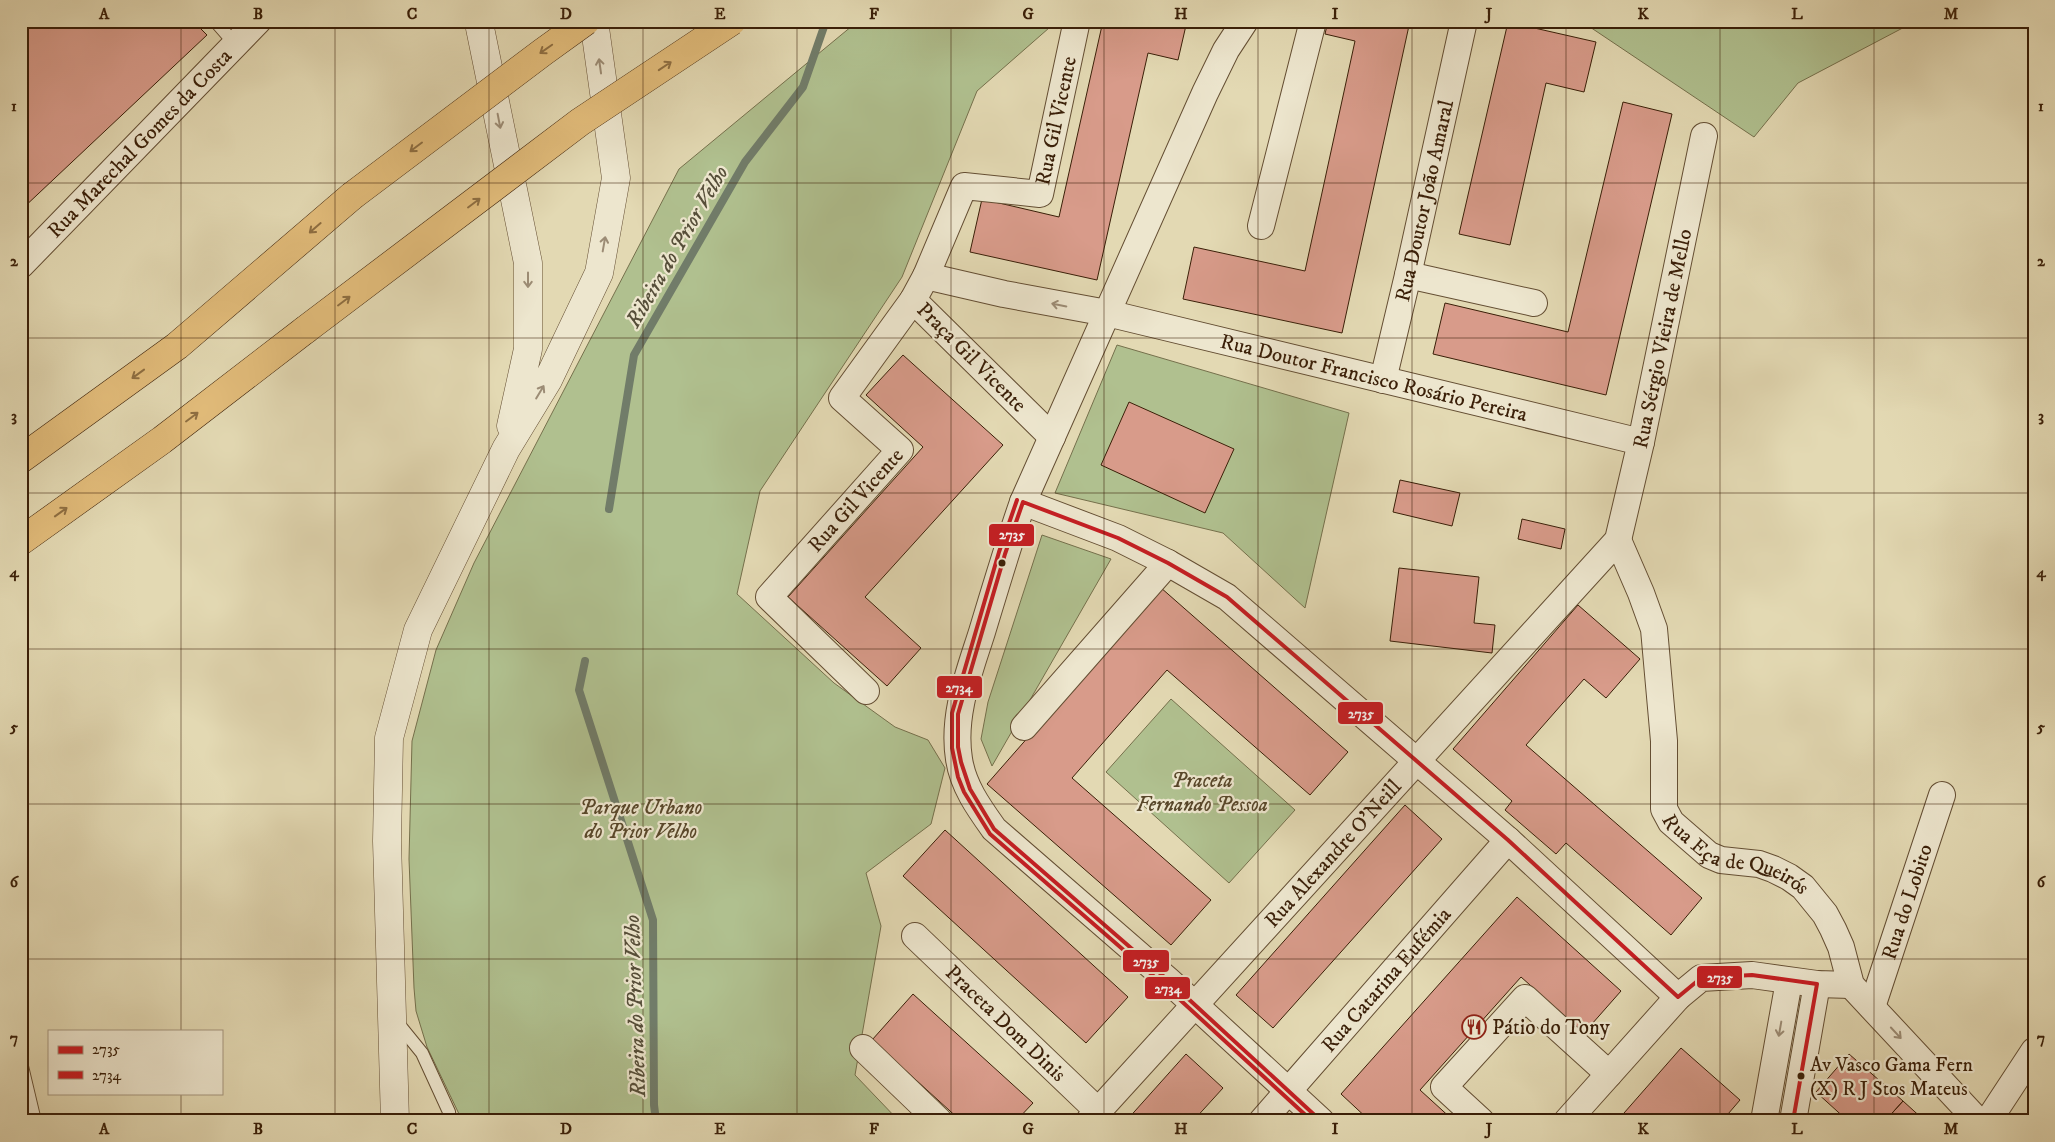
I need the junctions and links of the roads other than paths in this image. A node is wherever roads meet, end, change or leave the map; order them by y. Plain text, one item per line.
1 (215, 21) edge
2 (258, 21) edge
3 (481, 21) edge
4 (586, 21) edge
5 (594, 21) edge
6 (732, 21) edge
7 (1245, 21) edge
8 (1313, 21) edge
9 (1464, 21) edge
10 (1076, 25) dead end
11 (236, 45) junction
12 (1704, 136) dead end
13 (1261, 226) dead end
14 (21, 265) edge
15 (1408, 275) junction
16 (926, 276) junction
17 (913, 300) junction
18 (1534, 303) dead end
19 (1107, 314) junction
20 (1383, 380) junction
21 (1052, 437) junction
22 (1641, 442) junction
23 (506, 449) junction
24 (21, 459) edge
25 (1023, 502) junction
26 (1618, 540) junction
27 (21, 541) edge
28 (1168, 563) junction
29 (866, 691) dead end
30 (1024, 727) dead end
31 (1416, 760) junction
32 (1942, 795) dead end
33 (1508, 840) junction
34 (915, 936) dead end
35 (1788, 981) junction
36 (1817, 984) junction
37 (1851, 985) junction
38 (1678, 996) junction
39 (1194, 1006) junction
40 (1872, 1007) junction
41 (393, 1016) junction
42 (863, 1048) dead end
43 (2034, 1051) edge
44 (21, 1062) edge
45 (1609, 1074) junction
46 (1288, 1091) junction
47 (1094, 1116) edge
48 (35, 1121) edge
49 (395, 1121) edge
50 (450, 1121) edge
51 (940, 1121) edge
52 (1262, 1121) edge
53 (1321, 1121) edge
54 (1481, 1121) edge
55 (1567, 1121) edge
56 (1764, 1121) edge
57 (1793, 1121) edge
58 (1978, 1121) edge
59 (1988, 1121) edge

1 - 11 lane
2 - 11 street, Rua Marechal Gomes da Costa
3 -> 23 street
4 -> 24 highway, bridge
23 -> 5 street
27 -> 6 highway, bridge
7 - 19 street
8 - 13 street
9 - 15 street, Rua Doutor João Amaral
10 - 16 street, Rua Gil Vicente
11 - 14 street, Rua Marechal Gomes da Costa
12 - 22 street, Rua Sérgio Vieira de Mello
15 - 18 street
15 - 20 street, Rua Doutor João Amaral
16 - 17 street, Praça Gil Vicente
19 -> 16 street, Praça Gil Vicente
17 - 21 street, Praça Gil Vicente
17 - 29 street, Rua Gil Vicente
19 - 20 street, Rua Doutor Francisco Rosário Pereira
19 - 21 street
20 - 22 street, Rua Doutor Francisco Rosário Pereira
21 - 25 street
22 - 26 street, Rua Sérgio Vieira de Mello
23 - 41 street
25 - 28 street
25 - 39 street
26 - 31 street, Rua Alexandre O'Neill
26 - 37 street, Rua Eça de Queirós
28 - 30 street
28 - 31 street
31 - 33 street
31 - 39 street, Rua Alexandre O'Neill
32 - 40 street, Rua do Lobito
33 - 38 street
33 - 46 street, Rua Catarina Eufémia
34 - 47 street, Praceta Dom Dinis
35 - 36 street
35 - 38 street
35 -> 56 street
36 - 37 street
36 - 57 street
37 - 40 street
38 - 45 street
39 - 46 street
39 - 47 street, Rua Alexandre O'Neill
40 -> 58 street
41 - 49 street
41 - 50 lane
42 - 51 street
43 - 59 street
44 - 48 lane
45 - 54 street
45 - 55 street
46 - 52 street, Rua Catarina Eufémia
46 - 53 street

